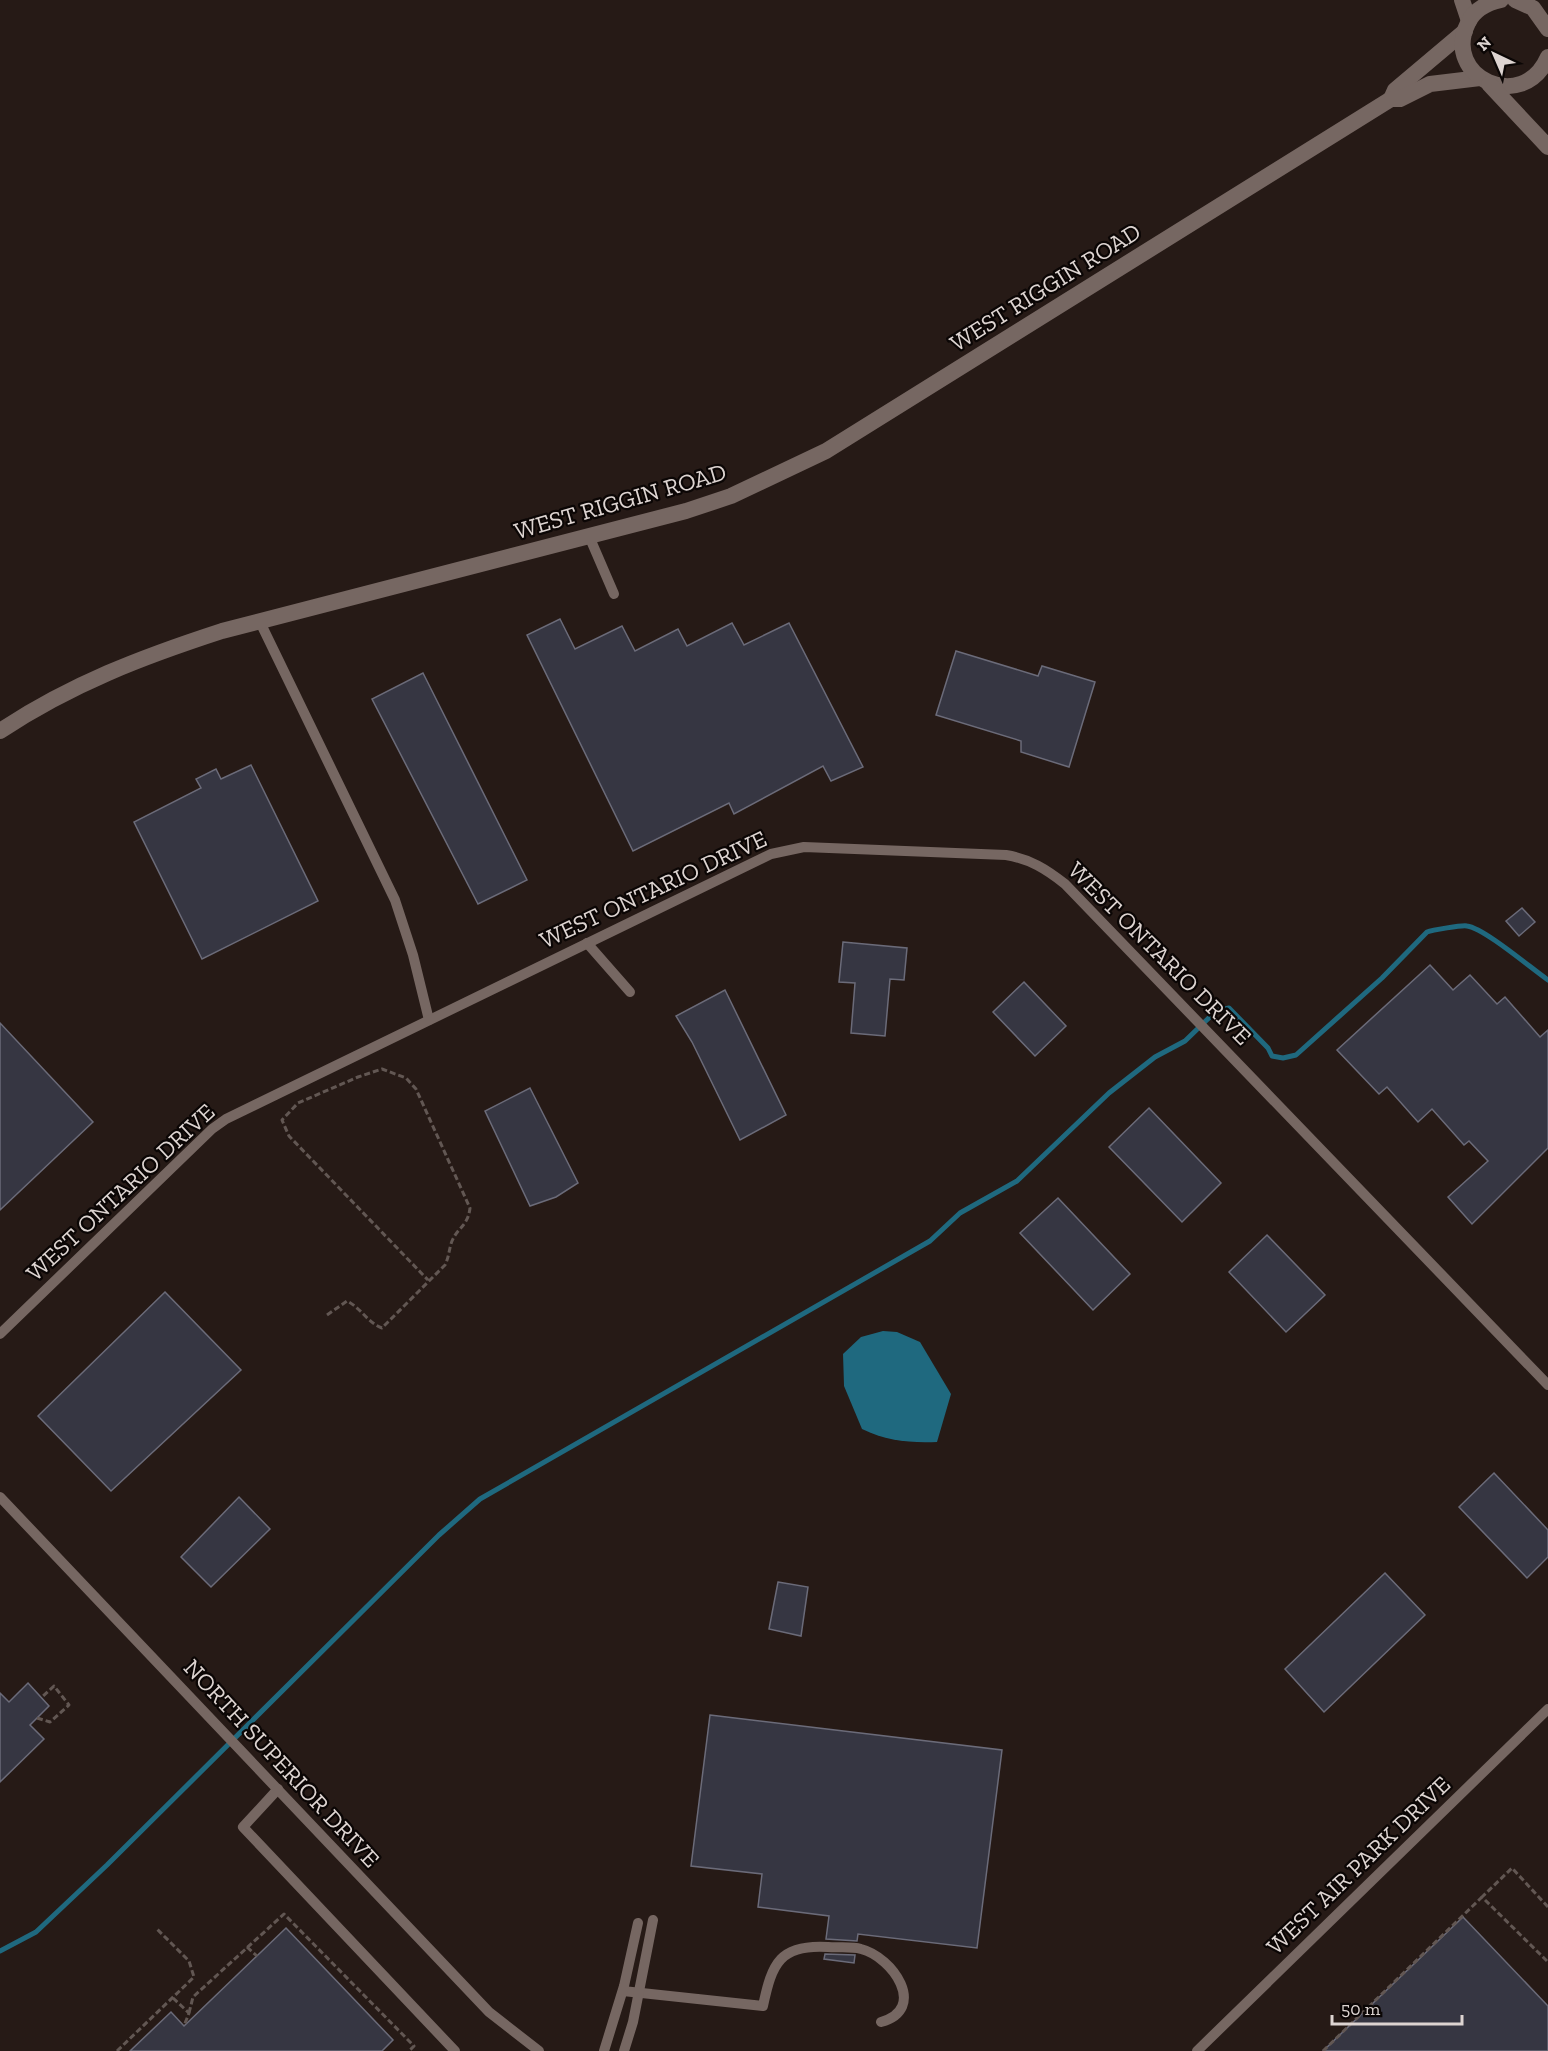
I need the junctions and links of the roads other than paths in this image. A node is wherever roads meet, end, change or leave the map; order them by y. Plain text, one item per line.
1 (1462, 0) edge
2 (1501, 0) edge
3 (1522, 1) edge
4 (1467, 26) junction
5 (1548, 29) edge
6 (1548, 57) edge
7 (1485, 81) junction
8 (1391, 99) junction
9 (1548, 147) edge
10 (589, 536) junction
11 (614, 594) dead end
12 (260, 622) junction
13 (0, 731) edge
14 (587, 943) junction
15 (630, 992) dead end
16 (429, 1020) junction
17 (0, 1334) edge
18 (1548, 1385) edge
19 (0, 1497) edge
20 (1548, 1709) edge
21 (278, 1789) junction
22 (652, 1920) dead end
23 (638, 1923) dead end
24 (623, 1991) junction
25 (638, 1993) junction
26 (881, 2022) dead end
27 (455, 2051) edge
28 (538, 2051) edge
29 (604, 2051) edge
30 (624, 2051) edge
31 (1197, 2051) edge

1 - 4 street
2 - 4 street, WEST RIGGIN ROAD
3 - 5 street
4 - 7 street
4 - 8 street, WEST RIGGIN ROAD
6 - 7 street, WEST RIGGIN ROAD
7 - 8 street, WEST RIGGIN ROAD
7 - 9 street
8 - 10 street, WEST RIGGIN ROAD
10 - 11 lane
10 - 12 street, WEST RIGGIN ROAD
12 - 13 street, WEST RIGGIN ROAD
12 - 16 lane
14 - 15 lane
14 - 16 lane, WEST ONTARIO DRIVE
14 - 18 lane, WEST ONTARIO DRIVE
16 - 17 lane, WEST ONTARIO DRIVE
19 - 21 lane, NORTH SUPERIOR DRIVE
20 - 31 lane, WEST AIR PARK DRIVE
21 - 27 lane
21 - 28 lane, NORTH SUPERIOR DRIVE
22 - 25 lane
23 - 24 lane
24 - 25 lane
24 - 29 lane
25 - 26 lane
25 - 30 lane

